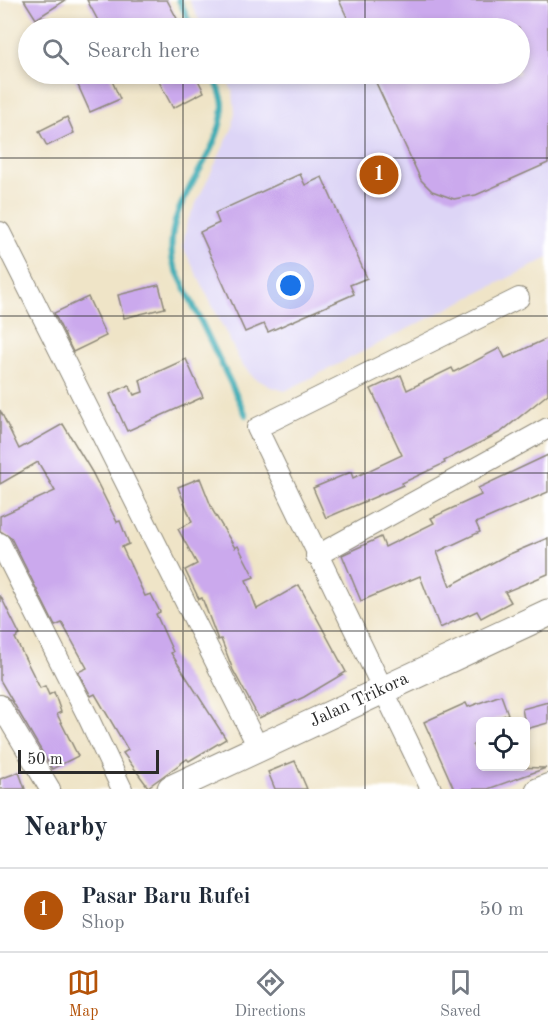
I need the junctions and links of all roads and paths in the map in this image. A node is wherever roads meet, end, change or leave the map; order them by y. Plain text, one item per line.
1 (0, 232) edge
2 (519, 298) dead end
3 (548, 428) edge
4 (0, 543) edge
5 (316, 556) junction
6 (548, 613) edge
7 (381, 689) junction
8 (0, 705) edge
9 (258, 747) junction
10 (548, 783) edge
11 (50, 789) edge
12 (122, 789) edge
13 (171, 789) edge
14 (431, 789) edge
15 (536, 789) edge

1 - 9 street
2 - 5 street
3 - 5 street
4 - 12 street
5 - 7 street
6 - 7 street, Jalan Trikora
7 - 9 street, Jalan Trikora
7 - 14 street
8 - 11 street
9 - 13 street, Jalan Trikora
10 - 15 street

